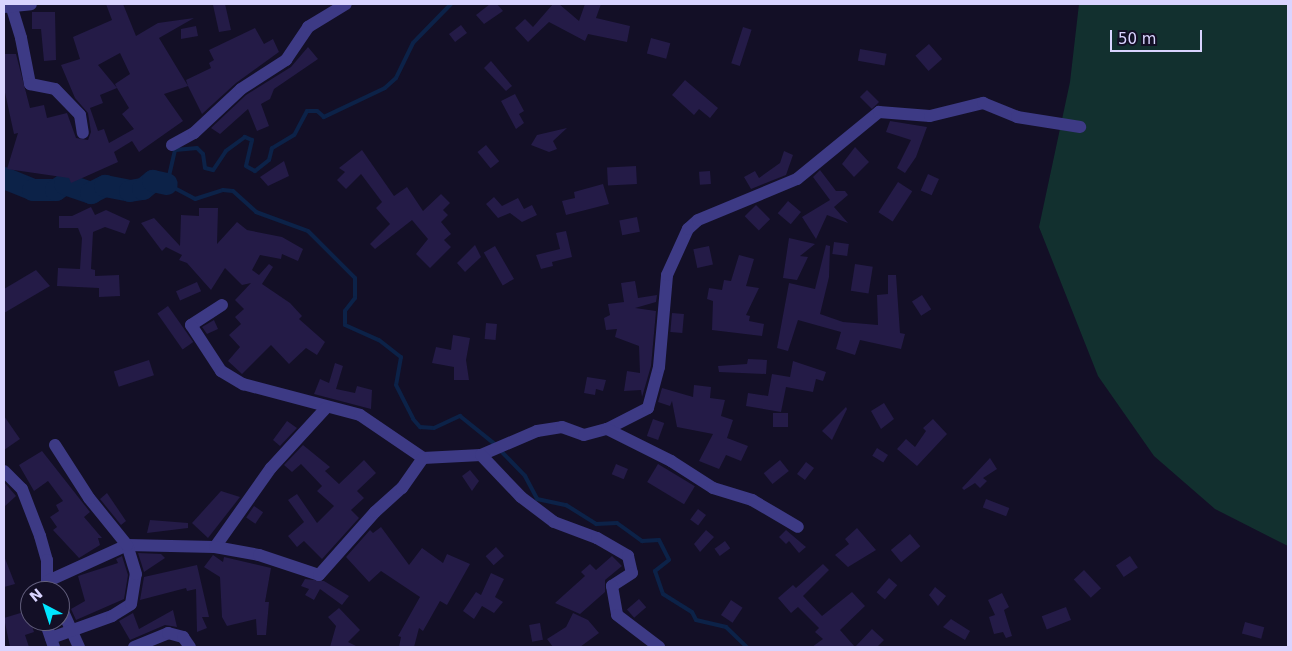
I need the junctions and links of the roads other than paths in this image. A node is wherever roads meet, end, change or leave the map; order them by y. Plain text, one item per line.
1 (31, 4) edge
2 (346, 4) edge
3 (7, 5) edge
4 (1080, 127) dead end
5 (83, 132) dead end
6 (172, 145) dead end
7 (222, 305) dead end
8 (326, 408) junction
9 (607, 429) junction
10 (55, 445) dead end
11 (484, 453) junction
12 (424, 458) junction
13 (4, 471) edge
14 (798, 527) dead end
15 (127, 545) junction
16 (215, 547) junction
17 (48, 581) edge
18 (61, 581) edge
19 (70, 626) edge
20 (72, 630) junction
21 (52, 642) edge
22 (79, 647) edge
23 (134, 647) edge
24 (190, 647) edge
25 (659, 647) edge

1 - 3 street
2 - 6 street
3 - 5 street
4 - 9 street
7 - 8 street
8 - 12 street
8 - 16 street
9 - 11 street
9 - 14 street
10 - 15 street
11 - 12 street
11 - 25 street
12 - 16 street
13 - 17 street
15 - 16 street
15 - 18 street
15 - 20 street
19 - 20 street
20 - 21 street
20 - 22 street
23 - 24 street

